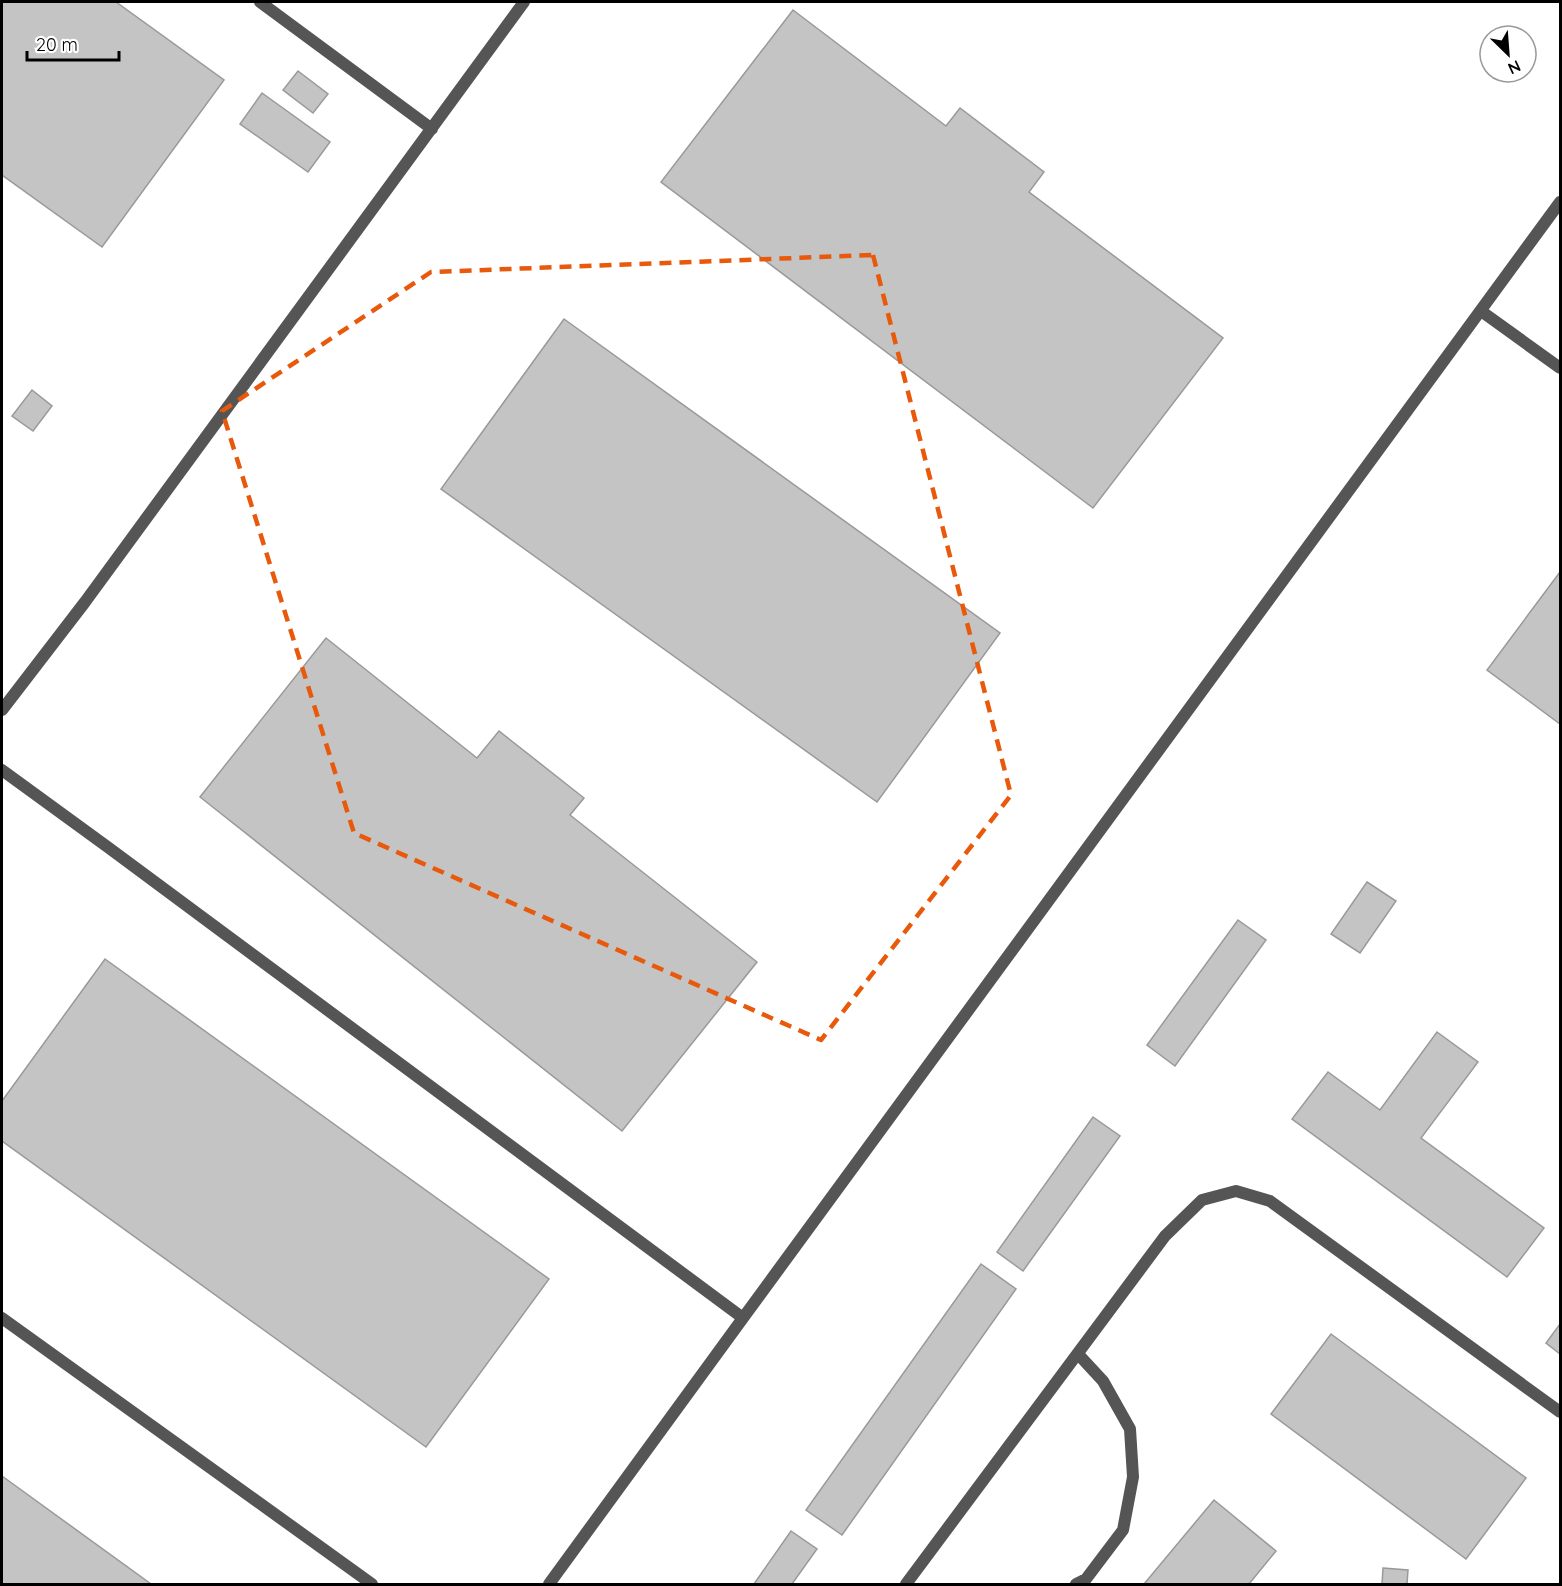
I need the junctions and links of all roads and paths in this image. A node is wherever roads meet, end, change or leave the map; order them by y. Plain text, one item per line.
1 (260, 2) edge
2 (524, 2) edge
3 (432, 129) junction
4 (1560, 202) edge
5 (1481, 311) junction
6 (1560, 368) edge
7 (2, 710) edge
8 (2, 770) edge
9 (2, 1318) edge
10 (743, 1318) junction
11 (1078, 1353) junction
12 (1560, 1412) edge
13 (372, 1584) edge
14 (549, 1584) edge
15 (906, 1584) edge
16 (1076, 1584) edge

1 - 3 lane
2 - 3 lane
3 - 7 lane
4 - 5 lane
5 - 6 lane
5 - 10 lane
8 - 10 lane
9 - 13 lane
10 - 14 lane
11 - 12 lane
11 - 15 lane
11 - 16 lane

